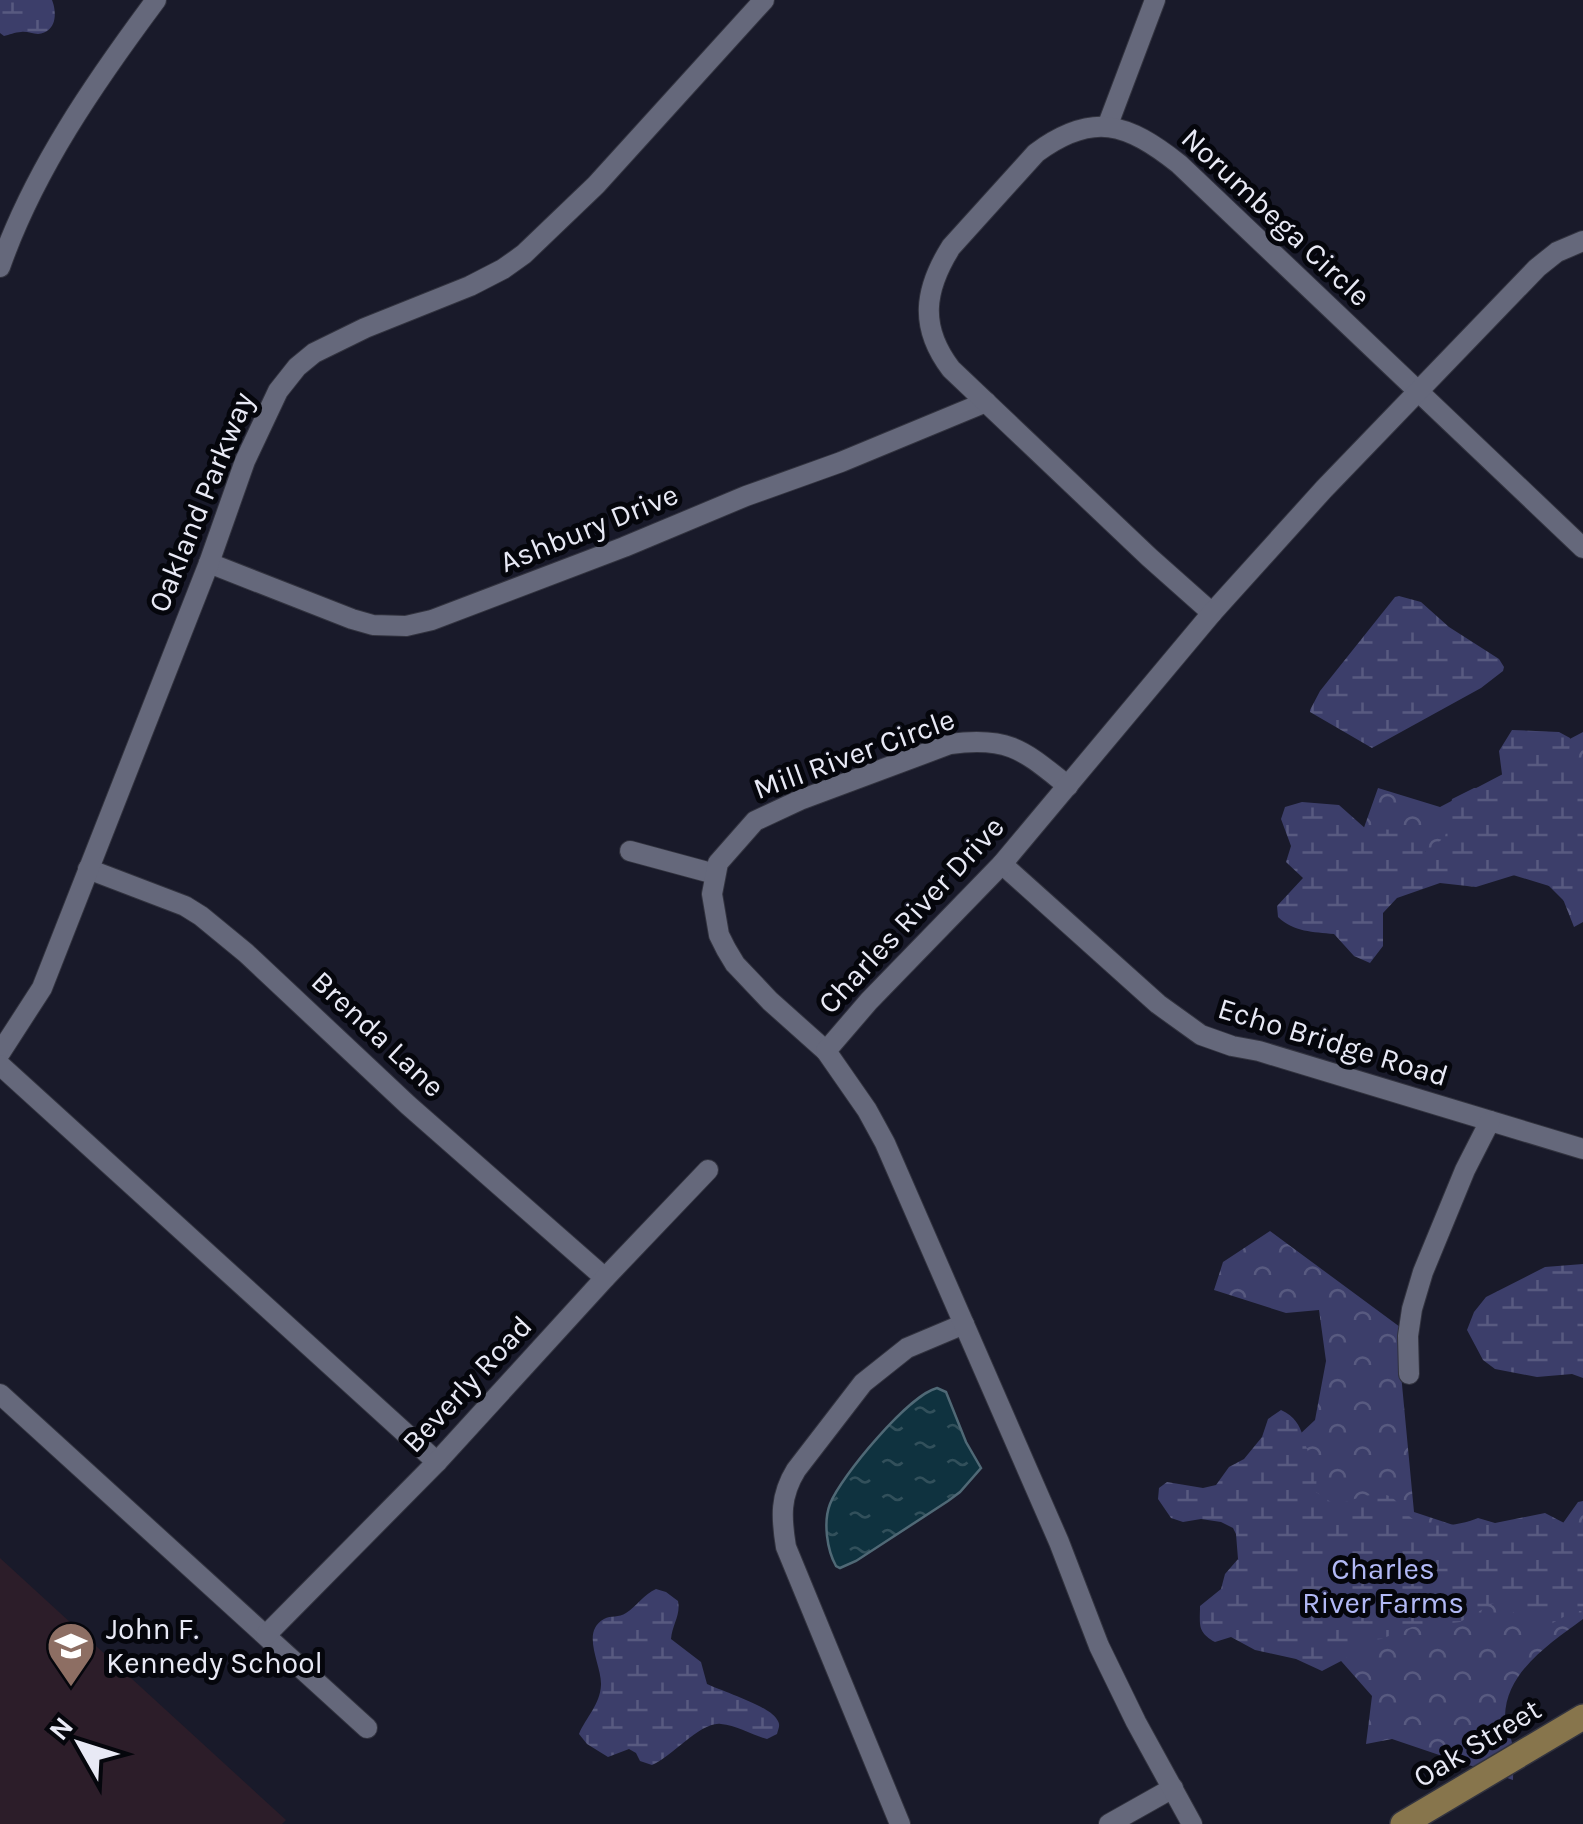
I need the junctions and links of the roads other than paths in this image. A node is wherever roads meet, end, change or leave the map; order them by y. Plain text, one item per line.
1 (156, 0) edge
2 (764, 0) edge
3 (1154, 0) edge
4 (1107, 127) junction
5 (1583, 240) edge
6 (0, 267) edge
7 (1419, 391) junction
8 (986, 402) junction
9 (1583, 548) edge
10 (209, 563) junction
11 (1212, 612) junction
12 (1068, 786) junction
13 (630, 851) dead end
14 (1002, 864) junction
15 (88, 869) junction
16 (715, 874) junction
17 (826, 1051) junction
18 (0, 1053) edge
19 (0, 1065) edge
20 (1490, 1121) junction
21 (1583, 1148) edge
22 (708, 1170) dead end
23 (605, 1278) junction
24 (964, 1324) junction
25 (1409, 1374) dead end
26 (0, 1394) edge
27 (437, 1462) junction
28 (266, 1635) junction
29 (1583, 1717) edge
30 (367, 1728) dead end
31 (1172, 1788) junction
32 (900, 1824) edge
33 (1109, 1824) edge
34 (1192, 1824) edge
35 (1403, 1824) edge

1 - 6 street
2 - 10 street, Oakland Parkway
3 - 4 street
4 - 7 street, Norumbega Circle
4 - 8 street
5 - 7 street, Charles River Drive
7 - 9 street, Norumbega Circle
7 - 11 street, Charles River Drive
8 - 10 street, Ashbury Drive
8 - 11 street
10 - 15 street, Oakland Parkway
11 - 12 street, Charles River Drive
12 - 14 street, Charles River Drive
12 - 16 street, Mill River Circle
13 - 16 street
14 - 17 street, Charles River Drive
14 - 20 street, Echo Bridge Road
15 - 18 street, Oakland Parkway
15 - 23 street, Brenda Lane
16 - 17 street
17 - 24 street, Charles River Drive
19 - 27 street
20 - 21 street, Echo Bridge Road
20 - 25 street
22 - 23 street, Beverly Road
23 - 27 street, Beverly Road
24 - 31 street, Charles River Drive
24 - 32 street
26 - 28 street
27 - 28 street, Beverly Road
28 - 30 street
29 - 35 main road, Oak Street
31 - 33 street
31 - 34 street, Charles River Drive

